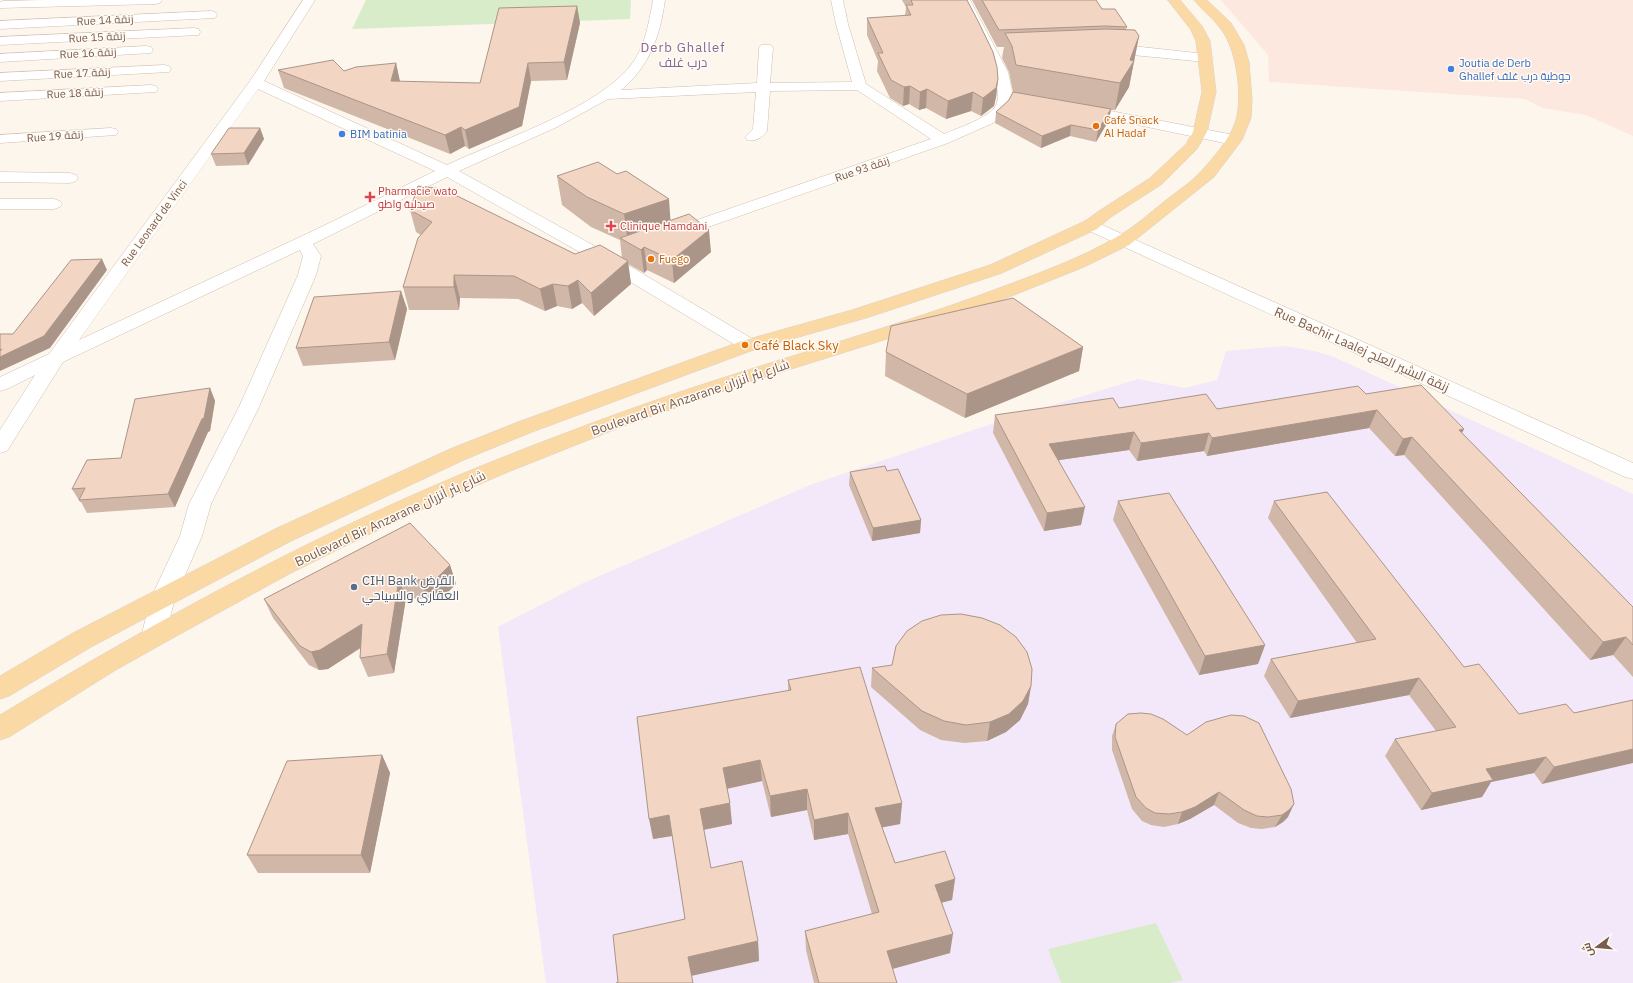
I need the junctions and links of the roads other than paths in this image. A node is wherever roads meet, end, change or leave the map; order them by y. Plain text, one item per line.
1 (156, 0) edge
2 (309, 0) edge
3 (659, 0) edge
4 (837, 0) edge
5 (964, 0) edge
6 (1174, 0) edge
7 (1200, 0) edge
8 (4, 5) edge
9 (211, 15) dead end
10 (0, 25) edge
11 (194, 32) dead end
12 (0, 41) edge
13 (766, 48) dead end
14 (162, 49) dead end
15 (1095, 49) edge
16 (1008, 52) edge
17 (992, 53) junction
18 (0, 58) edge
19 (1206, 58) junction
20 (164, 69) dead end
21 (0, 78) edge
22 (256, 83) junction
23 (860, 86) junction
24 (764, 87) junction
25 (151, 89) dead end
26 (607, 95) junction
27 (0, 97) edge
28 (1064, 106) edge
29 (111, 132) dead end
30 (1200, 132) junction
31 (752, 138) dead end
32 (0, 139) edge
33 (943, 140) junction
34 (1234, 140) junction
35 (447, 171) junction
36 (0, 177) edge
37 (70, 178) dead end
38 (0, 204) edge
39 (54, 204) dead end
40 (1091, 226) junction
41 (658, 240) edge
42 (1123, 241) junction
43 (304, 242) junction
44 (749, 345) junction
45 (57, 356) junction
46 (0, 385) edge
47 (0, 446) edge
48 (1633, 472) edge
49 (163, 598) junction
50 (154, 637) junction
51 (0, 689) edge
52 (0, 730) edge

1 - 8 street
2 - 22 street, Rue Leonard de Vinci
3 - 26 street
4 - 23 street
5 - 17 street, Rue 93 زنقة
6 - 19 main road, Boulevard Bir Anzarane شارع بئر أنزران
7 - 34 main road, Boulevard Bir Anzarane شارع بئر أنزران
9 - 10 street, Rue 14 زنقة
11 - 12 street, Rue 15 زنقة
13 - 24 street
14 - 18 street, Rue 16 زنقة
15 - 19 street
16 - 17 street
17 - 33 street, Rue 93 زنقة
19 - 30 main road, Boulevard Bir Anzarane شارع بئر أنزران
20 - 21 street, Rue 17 زنقة
22 - 35 street
22 - 45 street, Rue Leonard de Vinci
23 - 24 street
23 - 33 street
24 - 26 street
24 - 31 street
25 - 27 street, Rue 18 زنقة
26 - 35 street
28 - 30 street
29 - 32 street, Rue 19 زنقة
30 - 34 street
30 - 40 main road, Boulevard Bir Anzarane شارع بئر أنزران
33 - 41 street, Rue 93 زنقة
34 - 42 main road, Boulevard Bir Anzarane شارع بئر أنزران
35 - 43 street
35 - 44 street
36 - 37 street
38 - 39 street
40 - 42 street, Rue Bachir Laalej زنقة البشير العلج
40 - 44 main road, Boulevard Bir Anzarane شارع بئر أنزران
42 - 48 street, Rue Bachir Laalej زنقة البشير العلج
42 - 50 main road, Boulevard Bir Anzarane شارع بئر أنزران
43 - 45 street
43 - 49 street
44 - 49 main road, Boulevard Bir Anzarane شارع بئر أنزران
45 - 46 street
45 - 47 street, Rue Leonard de Vinci
49 - 50 street
49 - 51 main road, Boulevard Bir Anzarane شارع بئر أنزران
50 - 52 main road, Boulevard Bir Anzarane شارع بئر أنزران

